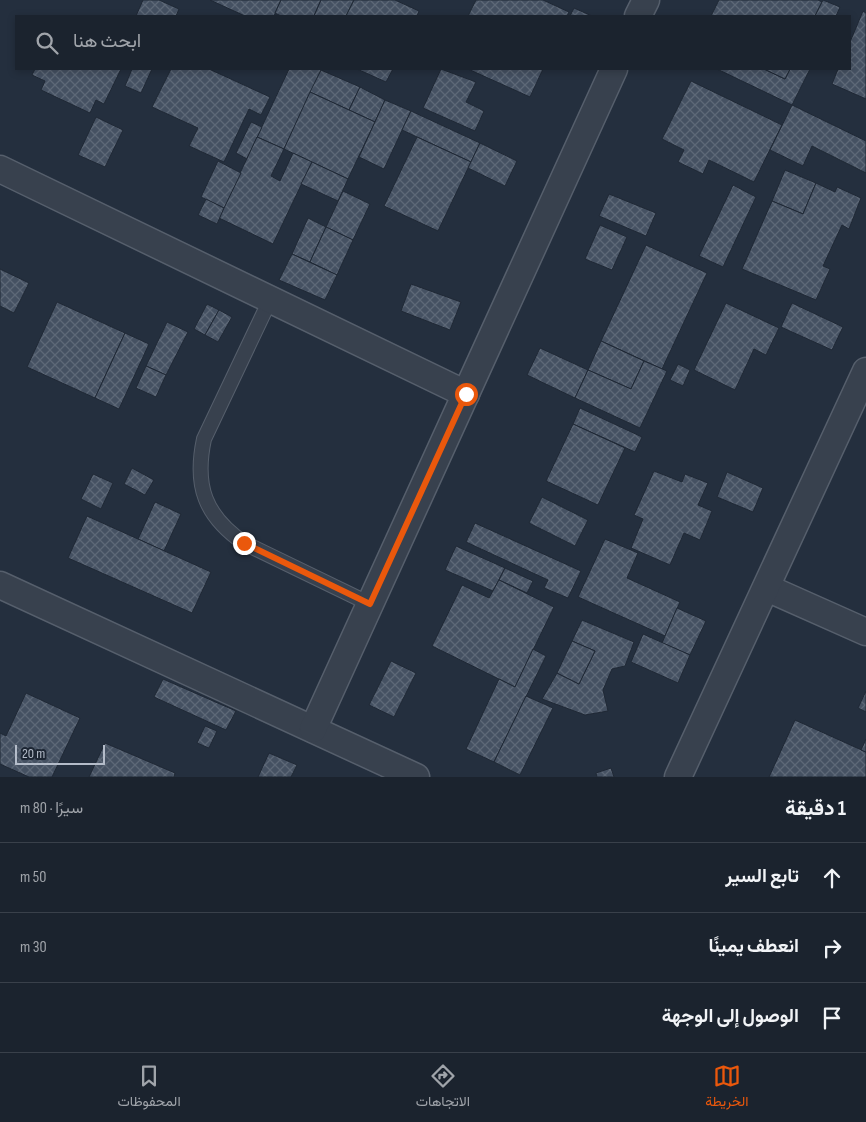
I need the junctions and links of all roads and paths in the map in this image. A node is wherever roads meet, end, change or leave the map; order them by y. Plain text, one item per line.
1 (646, 0) edge
2 (638, 15) edge
3 (614, 70) edge
4 (0, 169) edge
5 (270, 300) junction
6 (866, 371) edge
7 (466, 394) junction
8 (0, 585) edge
9 (767, 588) junction
10 (370, 604) junction
11 (866, 632) edge
12 (313, 729) junction
13 (416, 777) edge
14 (678, 777) edge

1 - 2 street
3 - 7 street
4 - 5 street
5 - 7 street
5 - 10 lane
6 - 9 street
7 - 10 street
8 - 12 street
9 - 11 street
9 - 14 street
10 - 12 street
12 - 13 street

